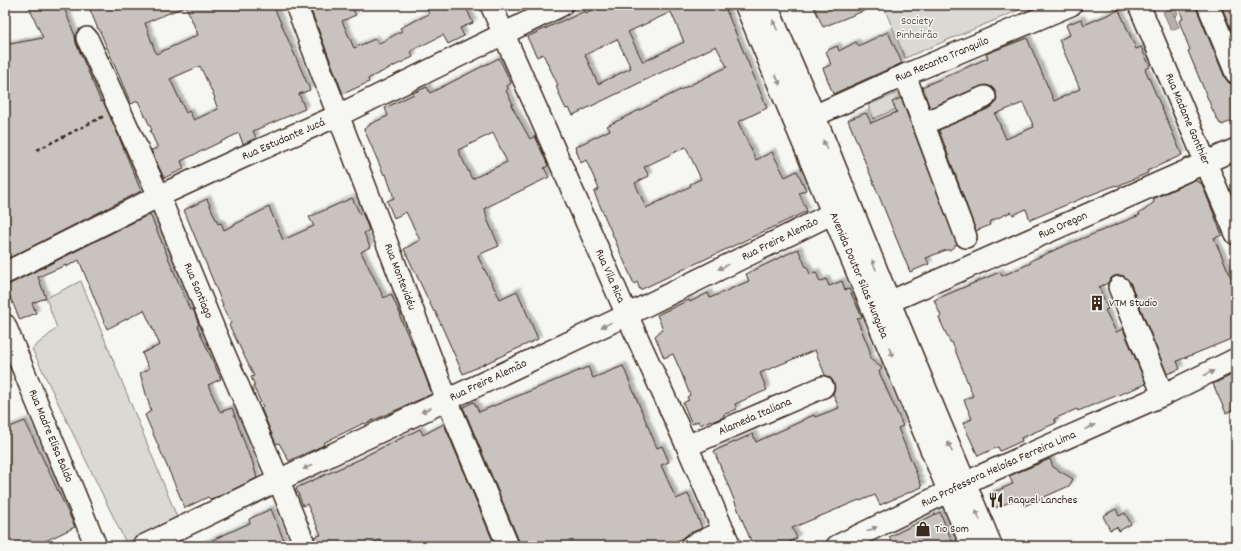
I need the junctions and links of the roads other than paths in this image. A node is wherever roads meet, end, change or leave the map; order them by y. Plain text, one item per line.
1 (296, 5) edge
2 (491, 5) edge
3 (562, 5) edge
4 (746, 5) edge
5 (766, 5) edge
6 (1071, 5) edge
7 (1138, 5) edge
8 (1208, 5) edge
9 (503, 34) junction
10 (87, 38) dead end
11 (1236, 73) edge
12 (905, 75) junction
13 (985, 97) dead end
14 (337, 116) junction
15 (814, 116) junction
16 (923, 124) junction
17 (1236, 149) edge
18 (1206, 161) junction
19 (159, 196) junction
20 (833, 213) junction
21 (1236, 234) edge
22 (966, 237) dead end
23 (5, 273) edge
24 (1119, 287) dead end
25 (889, 302) junction
26 (627, 315) junction
27 (5, 326) edge
28 (1236, 360) edge
29 (824, 387) dead end
30 (1163, 395) junction
31 (447, 400) junction
32 (687, 446) junction
33 (279, 481) junction
34 (957, 487) junction
35 (727, 539) edge
36 (96, 546) edge
37 (143, 546) edge
38 (305, 546) edge
39 (508, 546) edge
40 (692, 546) edge
41 (837, 546) edge
42 (972, 546) edge
43 (991, 546) edge

1 - 14 street, Rua Montevidéu
2 - 9 street, Rua Vila Rica
3 - 9 street, Rua Estudante Jucá
4 -> 20 main road, Avenida Doutor Silas Munguba
15 -> 5 main road, Avenida Doutor Silas Munguba
6 - 12 street, Rua Recanto Tranquilo
7 - 18 street, Rua Madame Gonthier
8 - 11 street
9 - 14 street, Rua Estudante Jucá
9 - 26 street, Rua Vila Rica
10 - 19 street, Rua Santiago
12 - 15 street, Rua Recanto Tranquilo
12 - 16 street
13 - 16 street
14 - 19 street, Rua Estudante Jucá
14 - 31 street, Rua Montevidéu
25 -> 15 main road, Avenida Doutor Silas Munguba
16 - 22 street
17 - 18 street, Rua Oregon
18 - 21 street, Rua Madame Gonthier
18 - 25 street, Rua Oregon
19 - 23 street, Rua Estudante Jucá
19 - 33 street, Rua Santiago
20 -> 26 street, Rua Freire Alemão
20 -> 34 main road, Avenida Doutor Silas Munguba
24 - 30 street
34 -> 25 main road, Avenida Doutor Silas Munguba
26 -> 31 street, Rua Freire Alemão
26 - 32 street, Rua Vila Rica
27 - 36 street, Rua Madre Elisa Baldo
30 -> 28 street, Rua Professora Heloísa Ferreira Lima
29 - 32 street, Alameda Italiana
34 -> 30 street, Rua Professora Heloísa Ferreira Lima
31 -> 33 street, Rua Freire Alemão
31 - 39 street, Rua Montevidéu
32 - 35 street, Rua Vila Rica
33 - 37 street, Rua Freire Alemão
33 - 38 street, Rua Santiago
41 -> 34 street, Rua Professora Heloísa Ferreira Lima
34 - 42 main road, Avenida Doutor Silas Munguba
43 -> 34 main road, Avenida Doutor Silas Munguba
35 - 40 street

